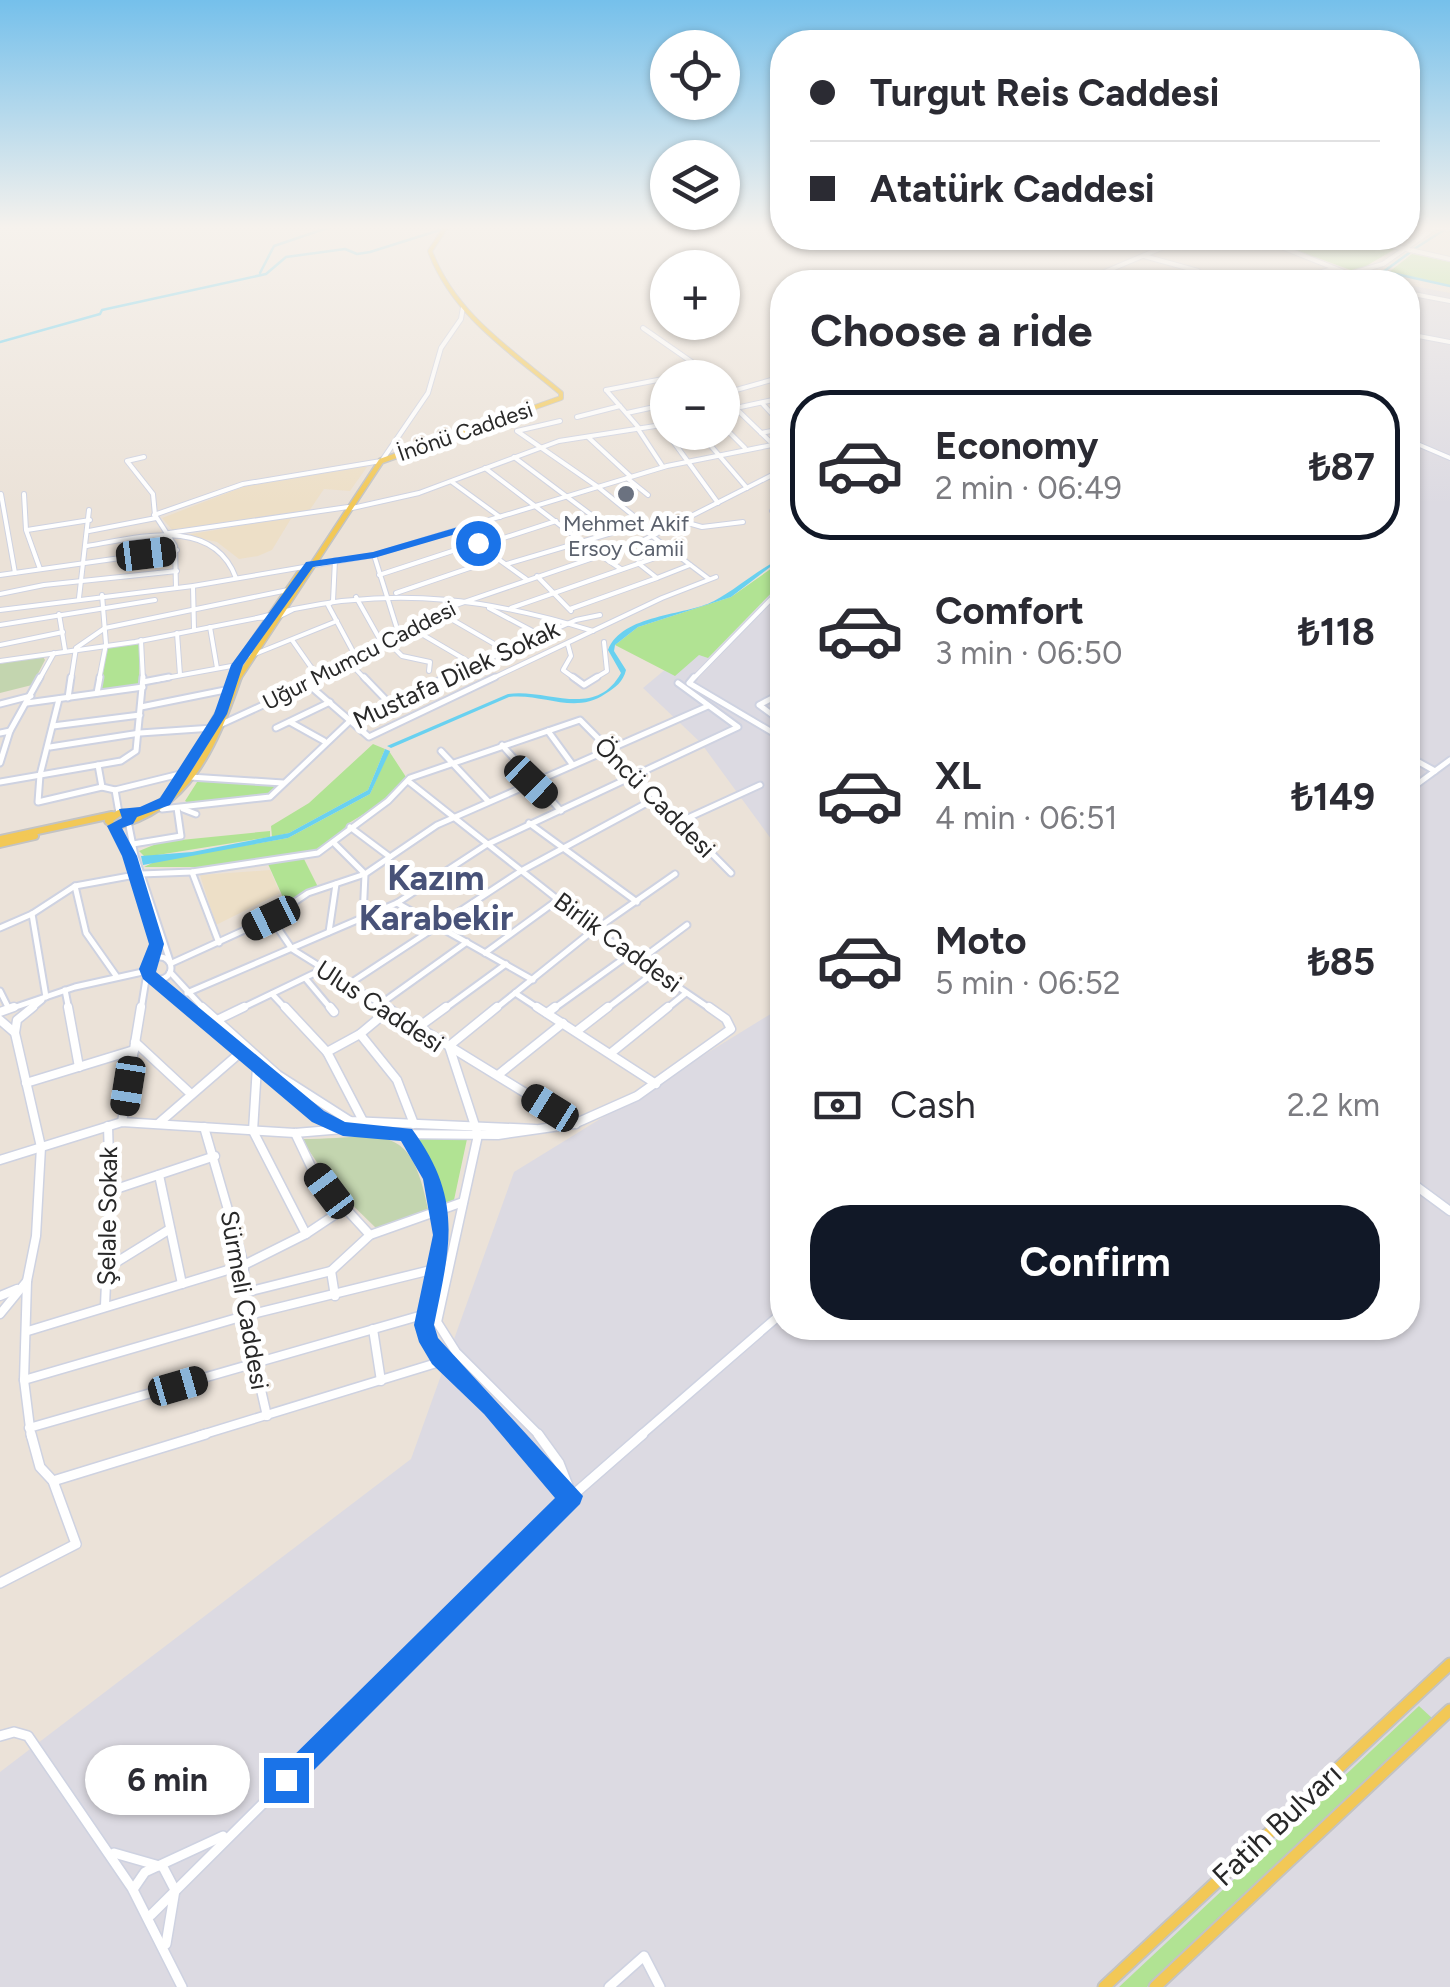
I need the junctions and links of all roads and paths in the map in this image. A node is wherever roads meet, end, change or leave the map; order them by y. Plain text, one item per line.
1 (460, 320) edge
2 (478, 320) edge
3 (643, 328) dead end
4 (1420, 336) edge
5 (1450, 342) edge
6 (689, 360) edge
7 (650, 381) edge
8 (770, 381) edge
9 (740, 389) edge
10 (770, 400) edge
11 (761, 402) junction
12 (621, 406) junction
13 (740, 407) edge
14 (650, 408) edge
15 (740, 412) edge
16 (627, 413) junction
17 (770, 413) edge
18 (577, 417) dead end
19 (560, 420) dead end
20 (537, 425) junction
21 (650, 427) edge
22 (639, 429) junction
23 (770, 430) edge
24 (760, 432) junction
25 (586, 436) junction
26 (740, 443) edge
27 (770, 445) joint
28 (1420, 445) edge
29 (538, 447) junction
30 (746, 449) junction
31 (681, 450) edge
32 (712, 450) edge
33 (716, 455) junction
34 (144, 456) dead end
35 (513, 456) junction
36 (1450, 458) edge
37 (382, 460) junction
38 (688, 461) junction
39 (663, 467) junction
40 (484, 468) junction
41 (770, 476) edge
42 (628, 477) junction
43 (450, 482) junction
44 (598, 487) junction
45 (747, 488) junction
46 (11, 492) dead end
47 (1, 494) edge
48 (24, 494) dead end
49 (648, 494) dead end
50 (569, 496) junction
51 (718, 503) junction
52 (538, 506) junction
53 (348, 508) junction
54 (88, 510) dead end
55 (155, 516) junction
56 (500, 517) junction
57 (90, 520) junction
58 (556, 520) junction
59 (681, 522) junction
60 (743, 522) dead end
61 (643, 524) junction
62 (26, 530) junction
63 (458, 530) junction
64 (90, 531) junction
65 (614, 532) junction
66 (169, 533) junction
67 (654, 535) junction
68 (596, 537) junction
69 (582, 541) junction
70 (479, 544) junction
71 (88, 546) junction
72 (177, 550) junction
73 (613, 550) junction
74 (675, 550) junction
75 (374, 555) junction
76 (600, 555) junction
77 (499, 558) junction
78 (335, 560) junction
79 (86, 562) junction
80 (638, 563) junction
81 (310, 564) junction
82 (507, 564) junction
83 (690, 566) junction
84 (40, 569) junction
85 (622, 570) junction
86 (177, 571) junction
87 (15, 572) junction
88 (0, 575) edge
89 (379, 575) junction
90 (538, 576) junction
91 (236, 578) junction
92 (657, 578) junction
93 (526, 580) junction
94 (82, 581) junction
95 (193, 586) junction
96 (176, 588) junction
97 (155, 590) junction
98 (288, 590) junction
99 (555, 592) junction
100 (0, 594) edge
101 (102, 595) junction
102 (388, 595) junction
103 (356, 596) junction
104 (79, 598) junction
105 (155, 600) junction
106 (770, 600) edge
107 (333, 601) junction
108 (461, 603) junction
109 (103, 606) junction
110 (484, 606) junction
111 (510, 608) junction
112 (570, 609) junction
113 (0, 610) edge
114 (195, 610) junction
115 (439, 612) junction
116 (277, 613) junction
117 (59, 614) junction
118 (600, 615) dead end
119 (154, 618) junction
120 (337, 621) junction
121 (572, 621) junction
122 (0, 626) edge
123 (210, 627) junction
124 (105, 628) junction
125 (413, 628) junction
126 (194, 630) junction
127 (593, 631) junction
128 (62, 632) junction
129 (177, 633) junction
130 (399, 636) junction
131 (541, 636) junction
132 (141, 640) junction
133 (292, 640) junction
134 (604, 642) dead end
135 (385, 643) junction
136 (106, 644) junction
137 (0, 645) edge
138 (568, 645) junction
139 (76, 648) junction
140 (65, 650) junction
141 (504, 650) junction
142 (54, 652) junction
143 (250, 656) junction
144 (358, 659) junction
145 (0, 661) edge
146 (350, 663) junction
147 (472, 663) junction
148 (237, 665) junction
149 (217, 668) junction
150 (429, 671) dead end
151 (180, 675) junction
152 (320, 680) junction
153 (678, 683) dead end
154 (143, 684) junction
155 (310, 685) junction
156 (230, 688) junction
157 (97, 693) junction
158 (68, 698) junction
159 (770, 699) edge
160 (28, 700) junction
161 (58, 700) junction
162 (330, 702) junction
163 (389, 703) junction
164 (0, 704) edge
165 (708, 706) dead end
166 (141, 711) junction
167 (770, 714) edge
168 (351, 720) junction
169 (222, 722) junction
170 (289, 722) junction
171 (53, 726) junction
172 (213, 728) junction
173 (276, 728) dead end
174 (10, 731) junction
175 (770, 731) edge
176 (548, 732) junction
177 (0, 733) edge
178 (140, 733) junction
179 (324, 742) junction
180 (502, 745) junction
181 (50, 747) junction
182 (606, 750) junction
183 (441, 751) dead end
184 (1450, 760) edge
185 (452, 762) junction
186 (1420, 762) edge
187 (0, 764) edge
188 (572, 764) junction
189 (98, 765) junction
190 (1436, 771) junction
191 (40, 775) junction
192 (188, 775) junction
193 (632, 775) junction
194 (408, 781) junction
195 (0, 782) edge
196 (531, 782) junction
197 (1420, 782) edge
198 (283, 783) junction
199 (760, 785) dead end
200 (102, 787) junction
201 (115, 790) junction
202 (656, 798) junction
203 (488, 801) junction
204 (180, 808) junction
205 (162, 809) junction
206 (561, 810) junction
207 (196, 814) dead end
208 (124, 816) junction
209 (454, 818) junction
210 (678, 822) junction
211 (529, 823) junction
212 (113, 825) junction
213 (350, 827) junction
214 (0, 841) edge
215 (133, 844) junction
216 (336, 844) junction
217 (486, 846) junction
218 (564, 850) junction
219 (132, 856) junction
220 (390, 857) junction
221 (137, 871) junction
222 (521, 871) junction
223 (192, 872) junction
224 (731, 873) dead end
225 (365, 874) junction
226 (675, 874) dead end
227 (336, 884) junction
228 (75, 886) junction
229 (558, 899) junction
230 (637, 902) junction
231 (397, 903) junction
232 (32, 914) junction
233 (271, 918) junction
234 (363, 918) junction
235 (436, 925) junction
236 (687, 925) dead end
237 (0, 928) edge
238 (597, 930) junction
239 (328, 934) junction
240 (220, 942) junction
241 (467, 942) junction
242 (292, 949) junction
243 (485, 953) junction
244 (630, 954) junction
245 (639, 961) junction
246 (506, 964) junction
247 (170, 965) junction
248 (324, 968) junction
249 (148, 971) junction
250 (656, 971) junction
251 (117, 977) junction
252 (305, 979) junction
253 (533, 980) junction
254 (349, 984) junction
255 (65, 990) junction
256 (0, 991) edge
257 (187, 993) junction
258 (516, 993) junction
259 (686, 993) junction
260 (272, 994) junction
261 (44, 999) junction
262 (382, 1004) junction
263 (390, 1009) junction
264 (334, 1012) dead end
265 (547, 1013) junction
266 (3, 1014) edge
267 (216, 1020) junction
268 (562, 1022) junction
269 (420, 1026) junction
270 (576, 1031) junction
271 (15, 1033) junction
272 (360, 1034) junction
273 (134, 1046) junction
274 (450, 1046) junction
275 (241, 1052) junction
276 (327, 1052) junction
277 (611, 1053) junction
278 (257, 1065) junction
279 (79, 1067) junction
280 (498, 1074) junction
281 (26, 1083) junction
282 (656, 1084) junction
283 (192, 1094) junction
284 (350, 1120) junction
285 (122, 1122) junction
286 (364, 1122) junction
287 (158, 1124) junction
288 (414, 1124) junction
289 (576, 1124) junction
290 (108, 1126) junction
291 (204, 1127) junction
292 (343, 1129) junction
293 (253, 1130) junction
294 (477, 1132) junction
295 (294, 1134) junction
296 (406, 1134) junction
297 (41, 1147) junction
298 (214, 1156) junction
299 (0, 1160) edge
300 (159, 1174) junction
301 (1420, 1189) edge
302 (110, 1191) junction
303 (464, 1202) junction
304 (346, 1208) junction
305 (440, 1211) junction
306 (1450, 1212) edge
307 (170, 1229) junction
308 (306, 1234) junction
309 (370, 1234) junction
310 (244, 1265) junction
311 (106, 1269) junction
312 (436, 1270) junction
313 (331, 1271) junction
314 (25, 1284) junction
315 (182, 1284) junction
316 (247, 1292) junction
317 (0, 1296) edge
318 (335, 1296) junction
319 (105, 1306) junction
320 (0, 1314) edge
321 (426, 1314) junction
322 (244, 1316) junction
323 (770, 1323) edge
324 (373, 1329) junction
325 (28, 1332) junction
326 (444, 1361) junction
327 (253, 1364) junction
328 (24, 1380) junction
329 (382, 1380) junction
330 (266, 1416) junction
331 (29, 1428) junction
332 (53, 1481) junction
333 (572, 1496) junction
334 (0, 1582) edge
335 (1450, 1664) edge
336 (1450, 1710) edge
337 (0, 1736) edge
338 (233, 1830) junction
339 (112, 1852) junction
340 (163, 1867) junction
341 (134, 1888) junction
342 (175, 1890) junction
343 (151, 1915) junction
344 (166, 1945) junction
345 (182, 1987) edge
346 (609, 1987) edge
347 (660, 1987) edge
348 (1104, 1987) edge
349 (1155, 1987) edge

1 - 37 street
2 - 37 main road, İnönü Caddesi
3 - 6 street
4 - 5 street
7 - 12 street
8 - 9 street
10 - 11 street
11 - 13 street
11 - 17 street
12 - 16 street
12 - 18 street
14 - 16 street
15 - 24 street
16 - 22 street
19 - 20 street
20 - 29 street
20 - 29 street
21 - 22 street
22 - 25 street
22 - 39 street
23 - 24 street
24 - 27 street
25 - 29 street
25 - 42 street
26 - 30 street
27 - 30 street
28 - 36 street
29 - 35 street
29 - 44 street
30 - 33 street
31 - 38 street
32 - 33 street
33 - 38 street
33 - 45 street
34 - 55 street
35 - 40 street
35 - 50 street
37 - 53 main road, İnönü Caddesi
37 - 55 street
38 - 39 street
38 - 51 street
39 - 42 street
40 - 43 street
40 - 52 street
41 - 45 street, Uğur Mumcu Caddesi
42 - 44 street
42 - 49 street
43 - 53 street
43 - 56 street
44 - 50 street
44 - 61 street
45 - 51 street, Uğur Mumcu Caddesi
46 - 47 street
47 - 87 street
48 - 62 street
50 - 52 street
50 - 65 street
51 - 59 street, Uğur Mumcu Caddesi
52 - 56 street
52 - 58 street
53 - 66 street
53 - 81 main road, İnönü Caddesi
54 - 57 street
55 - 64 street
55 - 66 street
56 - 63 street
57 - 62 street
57 - 64 street
58 - 69 street
58 - 70 street
59 - 60 street
59 - 67 street, Uğur Mumcu Caddesi
61 - 65 street
61 - 67 street
62 - 84 street
63 - 70 street
63 - 75 street
64 - 71 street
65 - 68 street
66 - 71 street
66 - 72 street
66 - 91 street
67 - 73 street, Uğur Mumcu Caddesi
67 - 74 street
68 - 69 street
68 - 73 street
69 - 82 street
70 - 77 street
70 - 89 street
71 - 79 street
72 - 79 street
72 - 86 street
73 - 76 street, Uğur Mumcu Caddesi
74 - 80 street
74 - 83 street
75 - 78 street
75 - 89 street
76 - 85 street
76 - 90 street, Uğur Mumcu Caddesi
77 - 82 street
77 - 102 street
78 - 81 street
78 - 107 street
79 - 84 street
79 - 94 street
80 - 85 street
80 - 92 street
81 - 91 street
81 - 98 main road, İnönü Caddesi
81 - 116 main road, İnönü Caddesi
82 - 93 street
83 - 92 street
83 - 127 street
84 - 87 street
85 - 99 street
86 - 94 street
86 - 96 street
87 - 88 street
89 - 102 street
90 - 93 street, Uğur Mumcu Caddesi
90 - 99 street
91 - 95 street
92 - 112 street
93 - 108 street, Uğur Mumcu Caddesi
94 - 100 street
94 - 104 street
95 - 96 street
95 - 114 street
96 - 97 street
97 - 101 street
97 - 105 street
98 - 114 street
98 - 116 main road, İnönü Caddesi
99 - 111 street
99 - 112 street
101 - 104 street
101 - 109 street
102 - 103 street
102 - 108 street
102 - 130 street
103 - 107 street
103 - 135 street
104 - 113 street
105 - 109 street
105 - 119 street
106 - 175 street
107 - 116 street
107 - 120 street
108 - 110 street
108 - 115 street, Uğur Mumcu Caddesi
109 - 117 street
109 - 124 street
110 - 111 street
110 - 131 street
111 - 121 street
112 - 121 street
114 - 119 street
114 - 126 street
115 - 125 street, Uğur Mumcu Caddesi
115 - 141 street
116 - 123 street
116 - 143 main road, İnönü Caddesi
116 - 148 main road, İnönü Caddesi
117 - 122 street
117 - 128 street
118 - 121 street, Mustafa Dilek Sokak
119 - 124 street
120 - 133 street
120 - 144 street
121 - 127 street
121 - 131 street, Mustafa Dilek Sokak
123 - 126 street
123 - 149 street
124 - 136 street
124 - 139 street
125 - 130 street, Uğur Mumcu Caddesi
125 - 147 street
126 - 129 street
127 - 138 street
128 - 137 street
128 - 140 street
129 - 132 street
129 - 151 street
130 - 135 street, Uğur Mumcu Caddesi
131 - 141 street, Mustafa Dilek Sokak
132 - 136 street
132 - 154 street
133 - 143 street
133 - 152 street
134 - 138 street
135 - 144 street, Uğur Mumcu Caddesi
135 - 150 street
136 - 139 street
136 - 157 street
138 - 168 street
139 - 140 street
139 - 158 street
140 - 142 street
141 - 147 street, Mustafa Dilek Sokak
142 - 145 street
142 - 160 street
143 - 169 main road, İnönü Caddesi
144 - 146 street, Uğur Mumcu Caddesi
146 - 152 street, Uğur Mumcu Caddesi
146 - 163 street
147 - 163 street, Mustafa Dilek Sokak
148 - 149 street
148 - 156 main road, İnönü Caddesi
149 - 151 street
151 - 154 street
152 - 155 street, Uğur Mumcu Caddesi
153 - 193 street
154 - 157 street
154 - 166 street
155 - 162 street
155 - 169 street, Uğur Mumcu Caddesi
156 - 166 street
156 - 172 main road, İnönü Caddesi
157 - 158 street
158 - 161 street
159 - 167 street
160 - 161 street
160 - 164 street
160 - 174 street
161 - 171 street
162 - 168 street
162 - 170 street
163 - 168 street, Mustafa Dilek Sokak
165 - 182 street
166 - 171 street
166 - 178 street
168 - 179 street, Mustafa Dilek Sokak
169 - 172 street, Uğur Mumcu Caddesi
169 - 192 main road, İnönü Caddesi
170 - 173 street
170 - 179 street
171 - 181 street
172 - 178 street
172 - 192 main road, İnönü Caddesi
174 - 177 street
174 - 187 street
176 - 180 street
176 - 182 street, Öncü Caddesi
176 - 188 street
178 - 181 street
178 - 189 street
179 - 198 street, Mustafa Dilek Sokak
180 - 185 street
180 - 196 street
181 - 191 street
182 - 188 street
182 - 193 street, Öncü Caddesi
183 - 185 street
184 - 190 street
185 - 194 street
185 - 203 street
186 - 190 street
188 - 196 street
189 - 191 street
189 - 200 street
190 - 197 street
191 - 195 street
191 - 200 street
192 - 198 street
192 - 201 street
192 - 205 main road, İnönü Caddesi
192 - 208 main road, İnönü Caddesi
193 - 202 street, Öncü Caddesi
193 - 206 street
194 - 209 street, Birlik Caddesi
194 - 213 street
196 - 203 street
196 - 206 street
198 - 204 street, Mustafa Dilek Sokak
199 - 210 street
200 - 201 street
201 - 208 street
202 - 210 street, Öncü Caddesi
202 - 218 street
203 - 209 street
204 - 205 street, Mustafa Dilek Sokak
204 - 207 street
204 - 215 street
205 - 208 main road
206 - 211 street
208 - 212 main road
208 - 212 main road
208 - 214 main road
208 - 215 street
209 - 217 street, Birlik Caddesi
209 - 220 street
210 - 224 street, Öncü Caddesi
211 - 217 street
211 - 218 street
212 - 214 main road
212 - 219 street
213 - 216 street
213 - 220 street
215 - 219 street
216 - 223 street
216 - 225 street
217 - 222 street, Birlik Caddesi
217 - 231 street
218 - 222 street
218 - 230 street
219 - 221 street
220 - 225 street
221 - 223 street
221 - 228 street
221 - 247 street
221 - 249 street
222 - 229 street, Birlik Caddesi
222 - 235 street
223 - 240 street
225 - 227 street
225 - 234 street
226 - 230 street
227 - 233 street
227 - 239 street
228 - 232 street
228 - 251 street
229 - 238 street, Birlik Caddesi
229 - 243 street
230 - 238 street
231 - 234 street
231 - 235 street
232 - 237 street
232 - 261 street
233 - 240 street
233 - 242 street
234 - 239 street
235 - 241 street
235 - 254 street
236 - 245 street
238 - 244 street, Birlik Caddesi
238 - 253 street
239 - 242 street
240 - 247 street
241 - 243 street
241 - 262 street
242 - 248 street, Ulus Caddesi
242 - 257 street
243 - 246 street
244 - 245 street, Birlik Caddesi
244 - 265 street
245 - 250 street, Birlik Caddesi
246 - 253 street
246 - 269 street
247 - 249 street
247 - 249 street
247 - 257 street
248 - 252 street
248 - 254 street, Ulus Caddesi
249 - 251 street
249 - 273 street
249 - 275 street
250 - 259 street, Birlik Caddesi
250 - 270 street
251 - 255 street
252 - 260 street
252 - 264 street
253 - 258 street
254 - 262 street, Ulus Caddesi
255 - 261 street
255 - 279 street
256 - 266 street
257 - 267 street
258 - 265 street
258 - 274 street
259 - 277 street
259 - 282 street, Birlik Caddesi
260 - 267 street
260 - 276 street
261 - 266 street
261 - 271 street
262 - 263 street, Ulus Caddesi
263 - 269 street, Ulus Caddesi
263 - 272 street
265 - 268 street
266 - 271 street
267 - 284 street
268 - 270 street
268 - 280 street
269 - 274 street, Ulus Caddesi
270 - 277 street
271 - 281 street
272 - 276 street
272 - 288 street
273 - 279 street
273 - 283 street
273 - 285 street
274 - 280 street
274 - 294 street, Ulus Caddesi
275 - 278 street
275 - 283 street
276 - 286 street
277 - 282 street
278 - 292 street
278 - 293 street
279 - 281 street
280 - 289 street
281 - 297 street
282 - 289 street
283 - 287 street
284 - 286 street
284 - 292 street
285 - 287 street
285 - 290 street
286 - 288 street
287 - 291 street
288 - 294 street
289 - 294 street
290 - 297 street
290 - 302 street, Şelale Sokak
291 - 293 street
291 - 298 street, Sürmeli Caddesi
292 - 295 street
292 - 296 street
293 - 295 street
293 - 308 street
294 - 296 street
294 - 303 street
295 - 304 street
296 - 305 street
297 - 299 street
297 - 314 street
298 - 300 street
298 - 310 street, Sürmeli Caddesi
300 - 302 street
300 - 307 street
301 - 306 street
302 - 311 street, Şelale Sokak
303 - 305 street
303 - 333 street
304 - 308 street
304 - 309 street
305 - 309 street
305 - 312 street
307 - 311 street
307 - 315 street
308 - 310 street
309 - 313 street
310 - 315 street
310 - 316 street, Sürmeli Caddesi
311 - 319 street, Şelale Sokak
312 - 318 street
312 - 321 street
313 - 316 street
313 - 318 street
314 - 317 street
314 - 320 street
314 - 325 street
315 - 319 street
316 - 322 street, Sürmeli Caddesi
318 - 322 street
319 - 325 street
321 - 324 street
321 - 326 street
322 - 327 street, Sürmeli Caddesi
322 - 328 street
323 - 333 street
324 - 327 street
324 - 329 street
325 - 328 street
326 - 329 street
326 - 333 street
327 - 330 street, Sürmeli Caddesi
327 - 331 street
328 - 331 street
329 - 330 street
330 - 332 street
331 - 332 street
332 - 334 street
333 - 338 street
335 - 348 main road, Fatih Bulvarı
336 - 349 main road, Fatih Bulvarı
337 - 339 street
338 - 340 street
338 - 342 street
339 - 340 street
339 - 341 street
340 - 341 street
340 - 342 street
341 - 343 street
342 - 343 street
342 - 344 street
343 - 344 street
344 - 345 street
346 - 347 street

